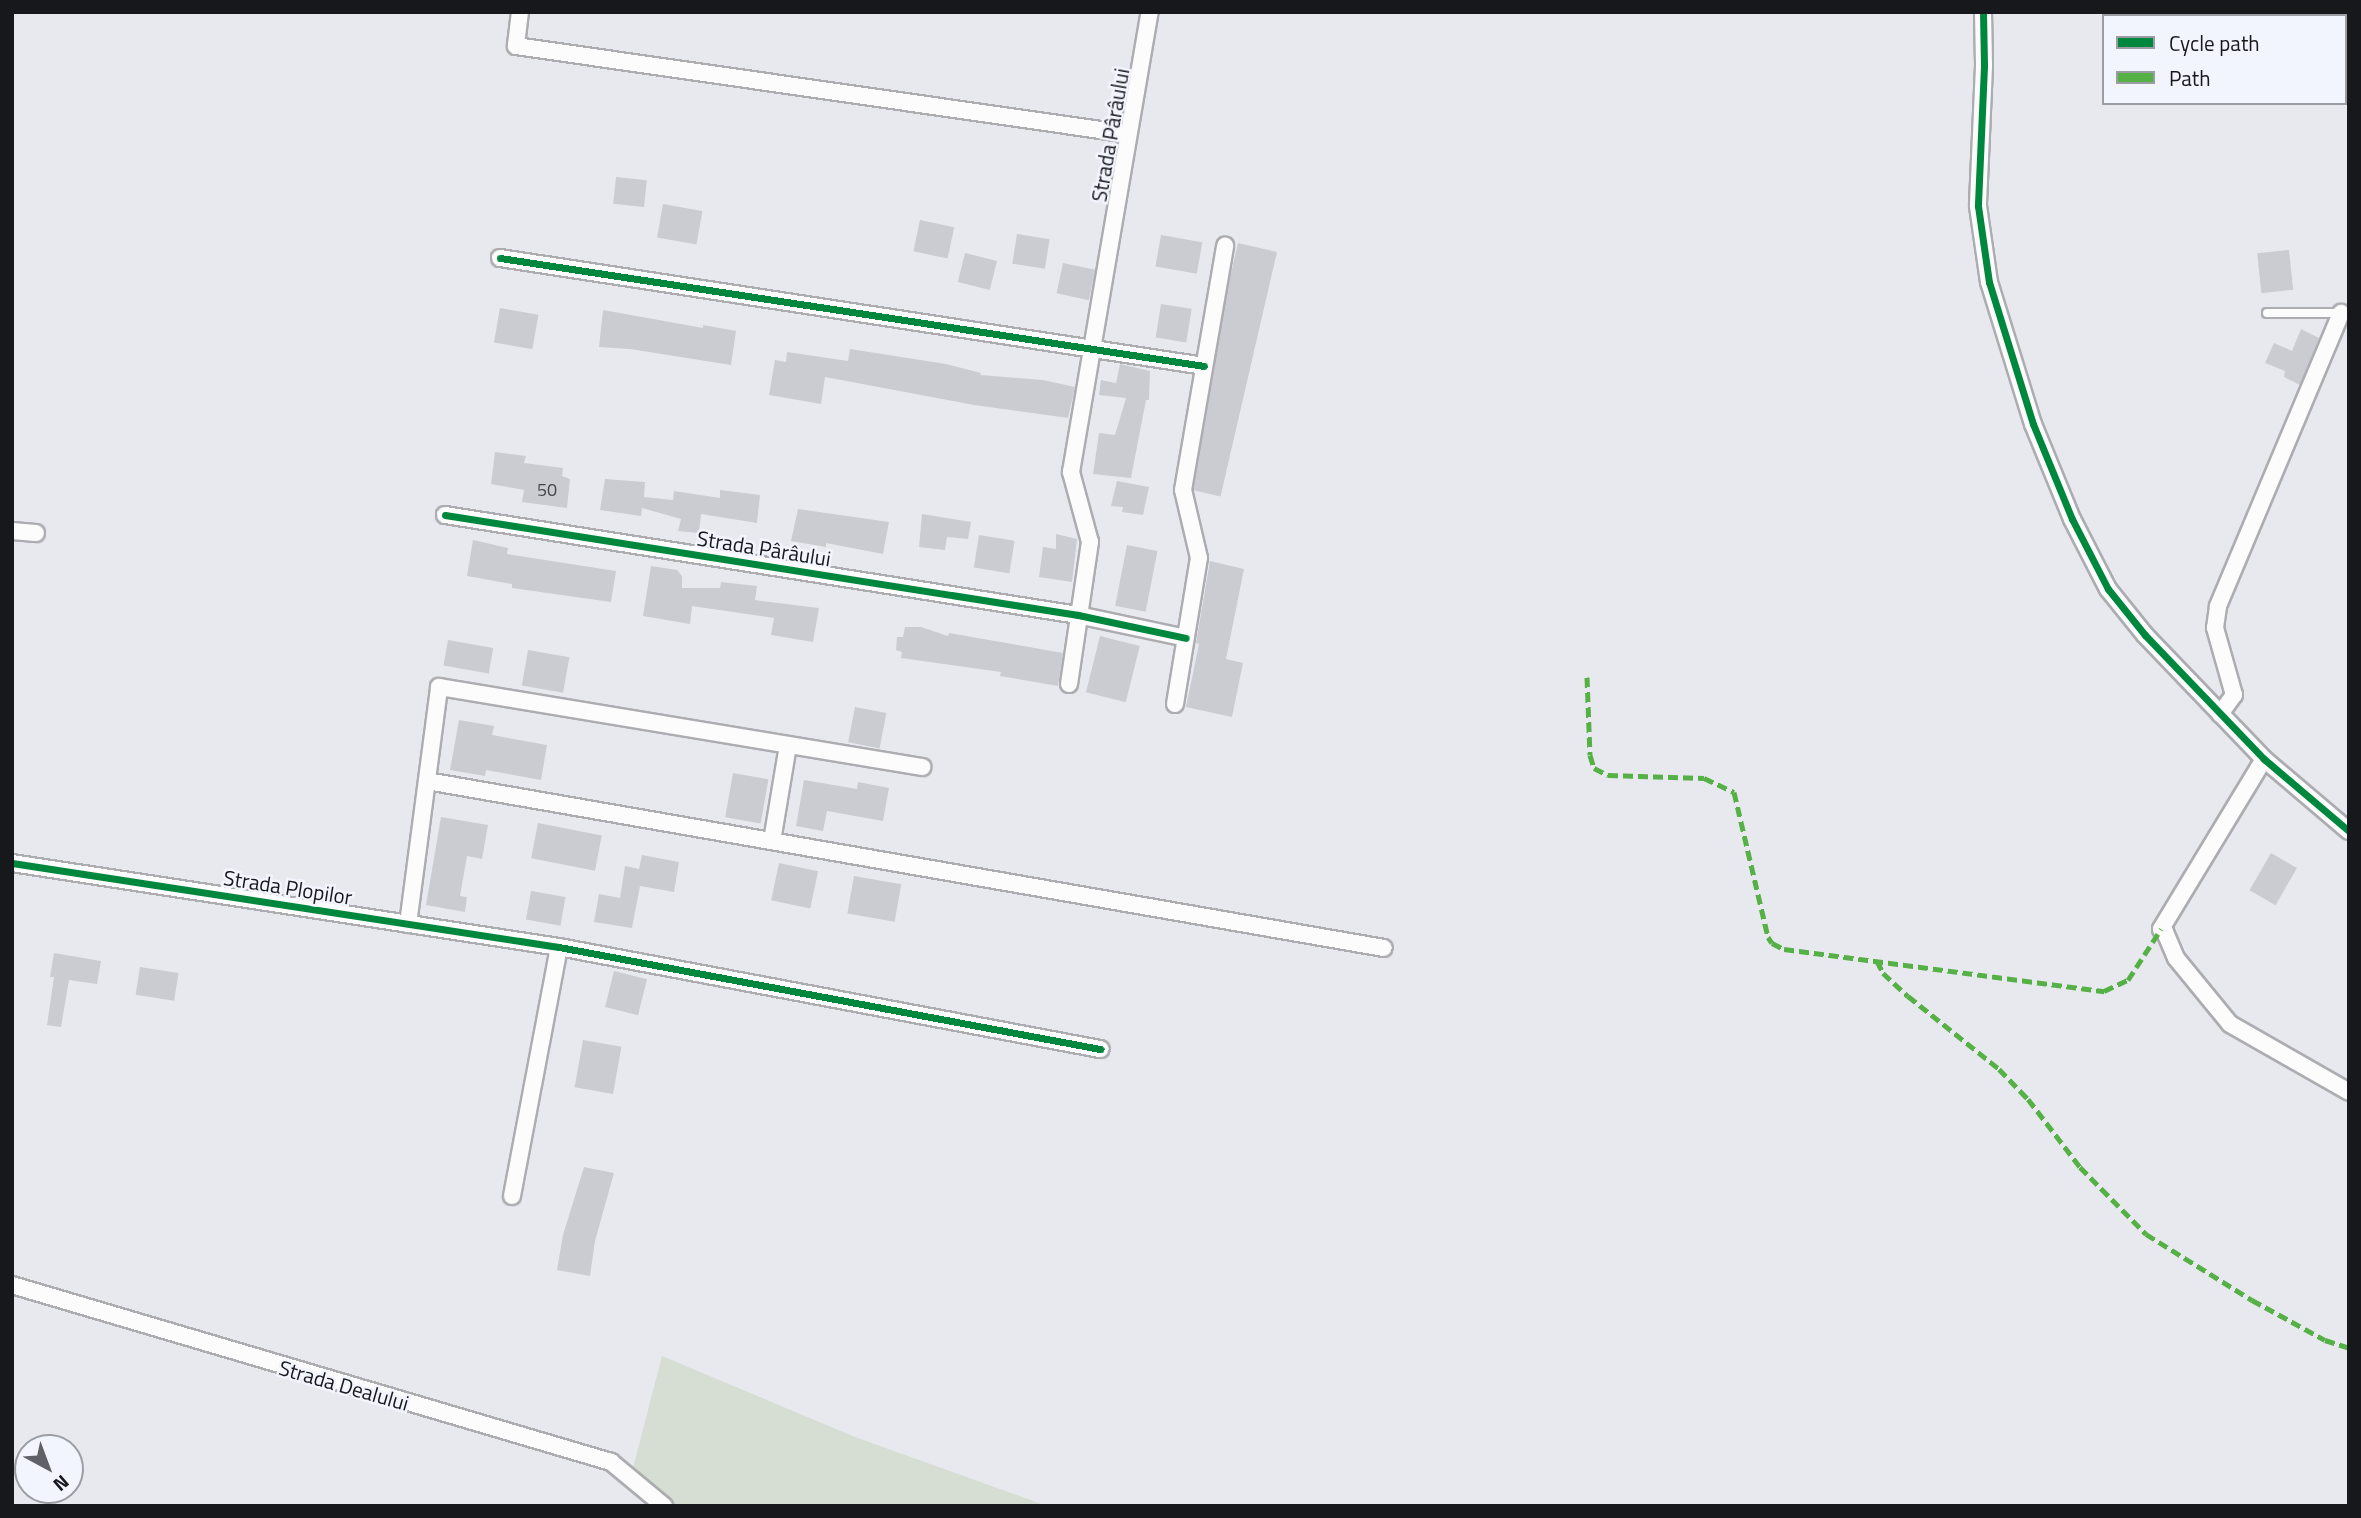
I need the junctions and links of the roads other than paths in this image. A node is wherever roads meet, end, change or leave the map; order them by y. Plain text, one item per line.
1 (520, 12) edge
2 (1150, 12) edge
3 (1983, 12) edge
4 (1128, 134) junction
5 (1225, 246) dead end
6 (500, 258) dead end
7 (2267, 313) dead end
8 (2345, 313) edge
9 (1091, 346) junction
10 (1204, 366) junction
11 (445, 515) dead end
12 (12, 531) edge
13 (36, 533) dead end
14 (1079, 615) junction
15 (1186, 638) junction
16 (1069, 684) dead end
17 (1175, 704) dead end
18 (2220, 715) junction
19 (788, 744) junction
20 (2264, 759) junction
21 (922, 767) dead end
22 (427, 781) junction
23 (2349, 831) edge
24 (772, 841) junction
25 (12, 863) edge
26 (408, 924) junction
27 (559, 947) junction
28 (1384, 947) dead end
29 (1100, 1049) dead end
30 (2349, 1092) edge
31 (512, 1196) dead end
32 (12, 1285) edge
33 (664, 1506) edge

1 - 4 street
2 - 4 street, Strada Pârâului
3 - 18 street
4 - 9 street, Strada Pârâului
5 - 10 street
6 - 9 street
7 - 8 lane
8 - 18 street
9 - 10 street
9 - 14 street, Strada Pârâului
10 - 15 street
11 - 14 street, Strada Pârâului
12 - 13 street
14 - 15 street, Strada Pârâului
14 - 16 street, Strada Pârâului
15 - 17 street
18 - 20 street
19 - 21 street
19 - 22 street
19 - 24 street
20 - 23 street
20 - 30 street
22 - 24 street
22 - 26 street
24 - 28 street
25 - 26 street, Strada Plopilor
26 - 27 street, Strada Plopilor
27 - 29 street, Strada Plopilor
27 - 31 street
32 - 33 street, Strada Dealului

